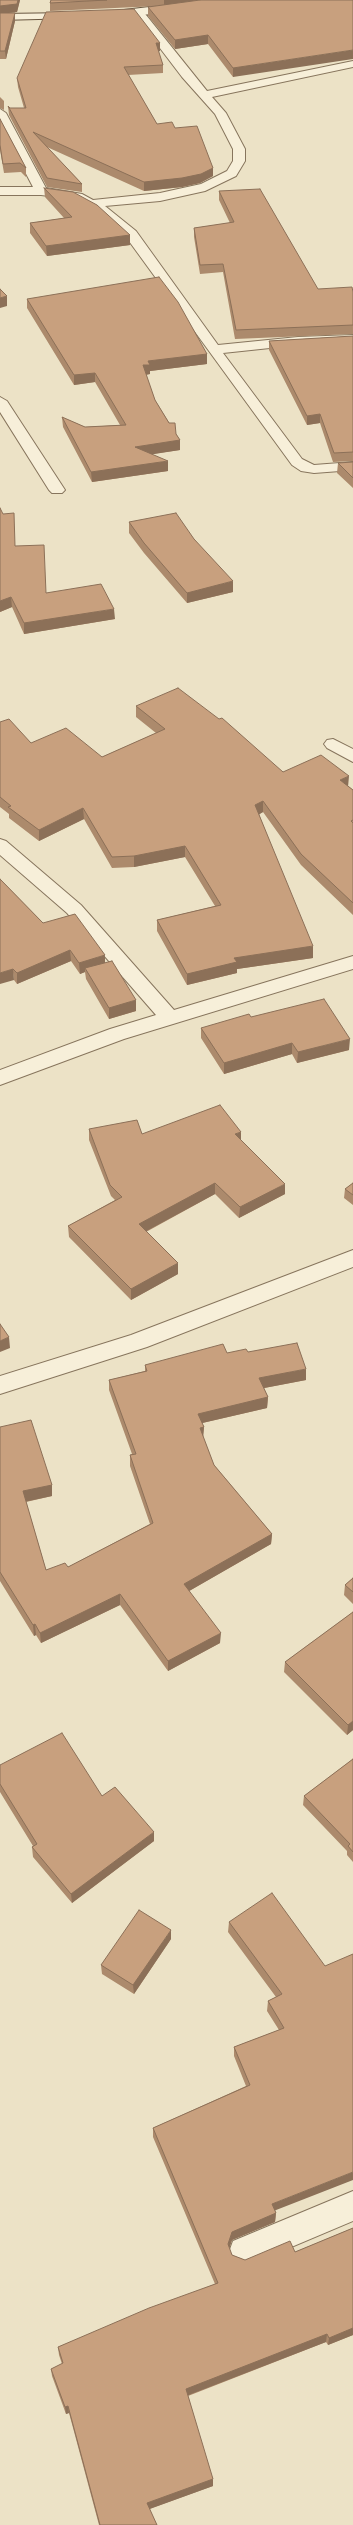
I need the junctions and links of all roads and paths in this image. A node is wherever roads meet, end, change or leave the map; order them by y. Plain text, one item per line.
1 (229, 0) edge
2 (138, 12) junction
3 (99, 15) edge
4 (84, 16) edge
5 (0, 17) edge
6 (353, 64) edge
7 (204, 94) junction
8 (0, 113) edge
9 (0, 191) edge
10 (34, 191) junction
11 (0, 203) edge
12 (92, 204) junction
13 (353, 339) edge
14 (214, 350) junction
15 (0, 401) edge
16 (353, 466) edge
17 (58, 490) dead end
18 (332, 744) dead end
19 (353, 757) edge
20 (0, 845) edge
21 (353, 962) edge
22 (170, 1018) junction
23 (0, 1078) edge
24 (353, 1258) edge
25 (0, 1385) edge
26 (353, 2206) edge
27 (244, 2252) dead end

1 - 2 street
2 - 3 street
2 - 7 street
4 - 5 street
6 - 7 street
7 - 12 street
8 - 10 street
9 - 10 street
10 - 11 street
10 - 12 street
12 - 14 street
13 - 14 street
14 - 16 street
15 - 17 street
18 - 19 street
20 - 22 street
21 - 22 street
22 - 23 street
24 - 25 street
26 - 27 street

